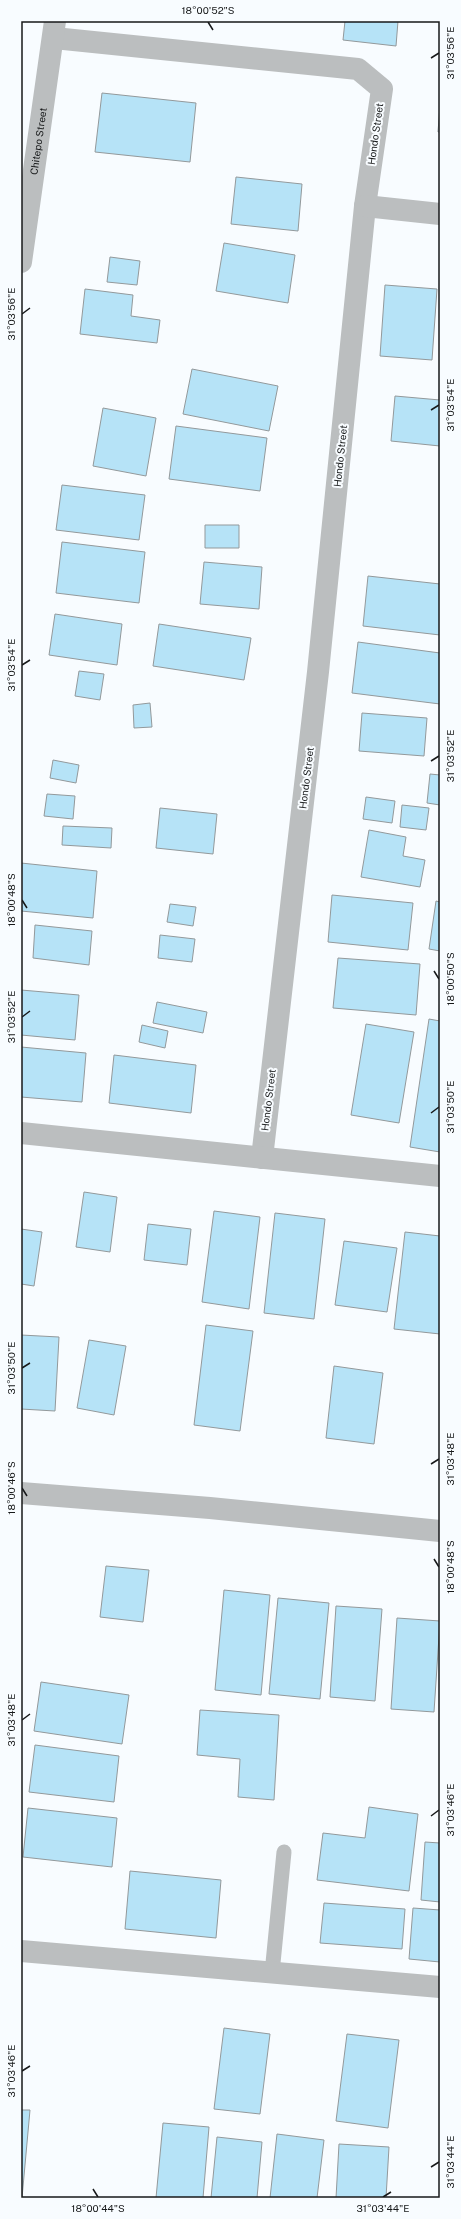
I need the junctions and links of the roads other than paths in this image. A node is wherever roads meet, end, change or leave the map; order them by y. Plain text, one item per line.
1 (54, 29) edge
2 (365, 206) junction
3 (440, 214) edge
4 (21, 262) edge
5 (21, 1133) edge
6 (262, 1158) junction
7 (440, 1176) edge
8 (21, 1493) edge
9 (440, 1531) edge
10 (284, 1852) dead end
11 (21, 1951) edge
12 (272, 1972) junction
13 (440, 1986) edge

1 - 2 street, Hondo Street
1 - 4 street, Chitepo Street
2 - 3 street
2 - 6 street, Hondo Street
5 - 6 street
6 - 7 street
8 - 9 street
10 - 12 lane
11 - 12 street
12 - 13 street

